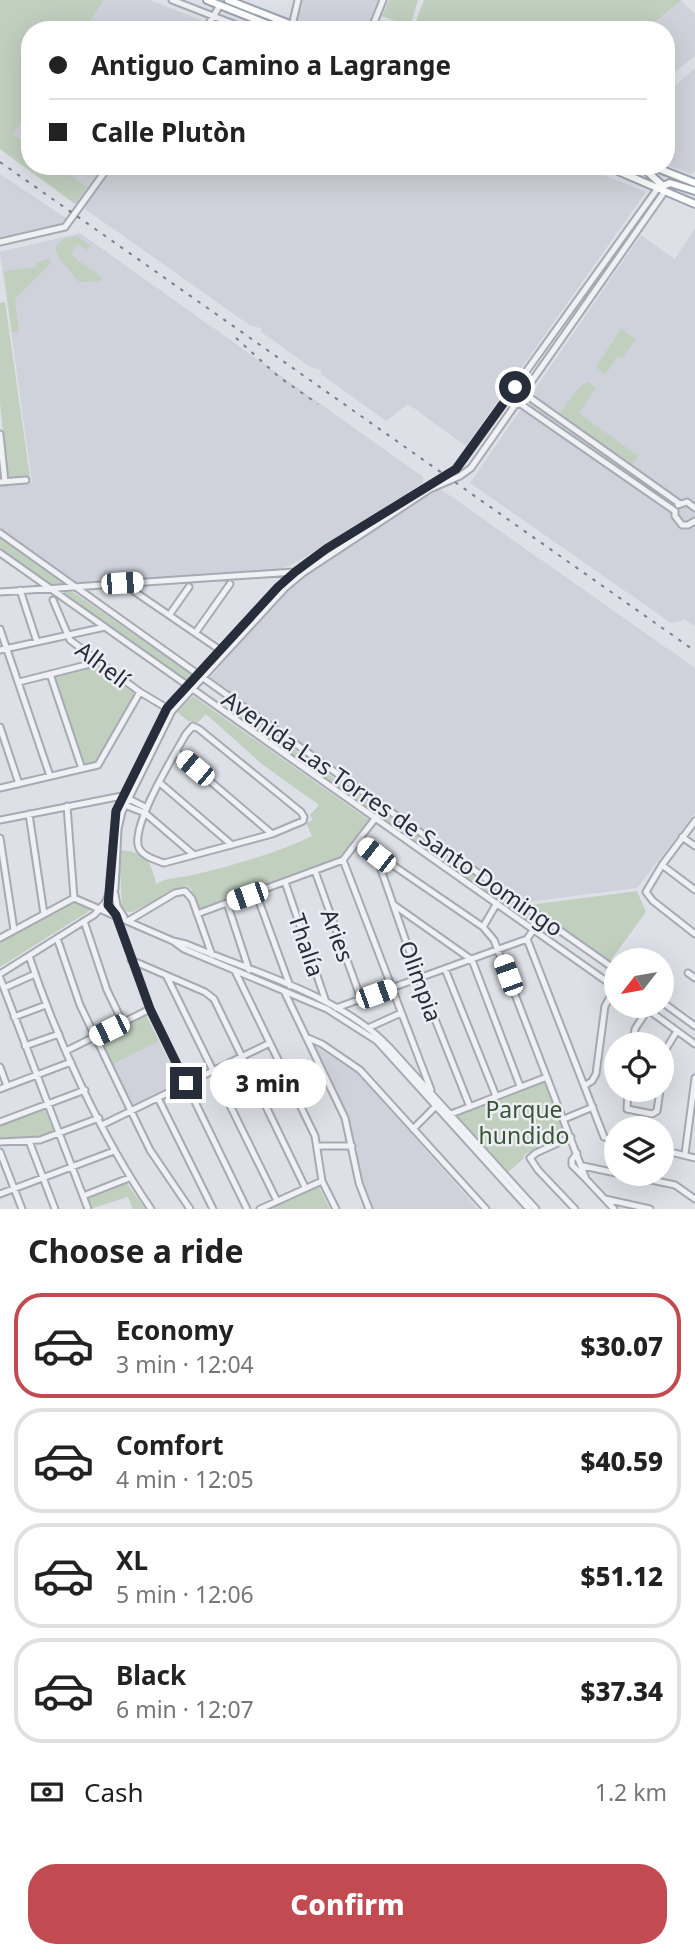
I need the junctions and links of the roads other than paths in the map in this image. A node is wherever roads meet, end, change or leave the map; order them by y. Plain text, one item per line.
1 (172, 0) edge
2 (207, 0) edge
3 (228, 0) edge
4 (298, 0) edge
5 (383, 0) edge
6 (220, 5) junction
7 (214, 17) junction
8 (211, 21) edge
9 (225, 21) edge
10 (260, 21) edge
11 (277, 21) edge
12 (293, 21) edge
13 (375, 21) edge
14 (102, 175) edge
15 (625, 175) edge
16 (650, 175) edge
17 (675, 175) edge
18 (629, 177) joint
19 (695, 183) edge
20 (662, 188) junction
21 (695, 191) edge
22 (695, 204) edge
23 (0, 243) edge
24 (515, 387) junction
25 (525, 393) junction
26 (509, 396) junction
27 (518, 402) junction
28 (0, 434) edge
29 (473, 448) junction
30 (481, 454) junction
31 (640, 475) junction
32 (26, 480) dead end
33 (2, 482) edge
34 (634, 482) junction
35 (680, 504) junction
36 (695, 508) edge
37 (675, 511) junction
38 (694, 523) edge
39 (0, 533) edge
40 (0, 553) edge
41 (298, 573) junction
42 (122, 583) junction
43 (230, 584) dead end
44 (73, 586) junction
45 (48, 587) junction
46 (190, 587) dead end
47 (20, 590) junction
48 (0, 592) edge
49 (53, 600) dead end
50 (170, 614) junction
51 (106, 627) junction
52 (0, 629) edge
53 (196, 632) junction
54 (67, 636) junction
55 (37, 642) junction
56 (3, 649) edge
57 (220, 650) junction
58 (98, 662) junction
59 (50, 674) junction
60 (201, 676) junction
61 (19, 682) junction
62 (190, 687) junction
63 (141, 692) junction
64 (230, 698) junction
65 (170, 710) junction
66 (225, 711) junction
67 (0, 727) edge
68 (176, 752) junction
69 (82, 769) junction
70 (50, 776) junction
71 (160, 783) junction
72 (19, 784) junction
73 (0, 788) edge
74 (125, 797) junction
75 (119, 802) junction
76 (67, 806) junction
77 (384, 807) junction
78 (146, 810) junction
79 (29, 814) junction
80 (376, 818) junction
81 (0, 820) edge
82 (695, 821) edge
83 (272, 834) junction
84 (682, 837) junction
85 (0, 838) edge
86 (359, 842) junction
87 (232, 845) junction
88 (695, 846) edge
89 (194, 855) junction
90 (376, 855) junction
91 (343, 860) junction
92 (662, 865) junction
93 (315, 871) junction
94 (285, 882) junction
95 (115, 889) junction
96 (695, 890) edge
97 (256, 893) junction
98 (74, 898) junction
99 (226, 903) junction
100 (497, 903) junction
101 (394, 905) junction
102 (105, 908) junction
103 (44, 914) junction
104 (197, 914) junction
105 (93, 915) junction
106 (115, 915) junction
107 (542, 917) junction
108 (127, 920) junction
109 (84, 921) junction
110 (482, 927) junction
111 (534, 929) junction
112 (14, 930) junction
113 (695, 934) edge
114 (0, 938) edge
115 (57, 938) junction
116 (527, 939) junction
117 (173, 942) junction
118 (499, 949) junction
119 (212, 955) junction
120 (29, 956) junction
121 (131, 960) junction
122 (472, 960) junction
123 (604, 961) edge
124 (444, 969) junction
125 (249, 970) junction
126 (235, 971) junction
127 (688, 973) dead end
128 (35, 974) junction
129 (0, 976) edge
130 (166, 976) junction
131 (695, 978) edge
132 (419, 979) junction
133 (604, 979) edge
134 (290, 986) junction
135 (4, 988) junction
136 (390, 988) junction
137 (285, 993) junction
138 (361, 999) junction
139 (46, 1005) junction
140 (330, 1007) junction
141 (150, 1009) junction
142 (674, 1011) edge
143 (401, 1013) junction
144 (604, 1014) edge
145 (14, 1017) junction
146 (661, 1018) edge
147 (123, 1023) junction
148 (695, 1026) edge
149 (368, 1028) junction
150 (677, 1031) junction
151 (59, 1034) junction
152 (674, 1036) edge
153 (95, 1037) junction
154 (306, 1037) junction
155 (270, 1043) junction
156 (695, 1044) edge
157 (25, 1046) junction
158 (66, 1051) junction
159 (242, 1055) junction
160 (71, 1062) junction
161 (0, 1067) edge
162 (214, 1069) junction
163 (37, 1075) junction
164 (547, 1077) junction
165 (695, 1078) edge
166 (186, 1083) junction
167 (7, 1086) junction
168 (520, 1086) junction
169 (584, 1086) junction
170 (0, 1089) edge
171 (85, 1090) junction
172 (432, 1093) junction
173 (496, 1096) junction
174 (158, 1098) junction
175 (627, 1102) edge
176 (658, 1102) edge
177 (48, 1104) junction
178 (436, 1106) junction
179 (470, 1107) junction
180 (593, 1107) junction
181 (131, 1111) junction
182 (451, 1114) junction
183 (99, 1118) junction
184 (564, 1119) junction
185 (0, 1122) edge
186 (102, 1125) junction
187 (413, 1129) junction
188 (60, 1134) junction
189 (604, 1137) edge
190 (571, 1138) junction
191 (29, 1141) junction
192 (0, 1142) edge
193 (318, 1146) junction
194 (352, 1146) junction
195 (114, 1151) junction
196 (0, 1152) edge
197 (674, 1152) edge
198 (578, 1153) junction
199 (685, 1154) junction
200 (695, 1158) edge
201 (583, 1166) junction
202 (72, 1167) junction
203 (604, 1170) edge
204 (43, 1178) junction
205 (129, 1178) junction
206 (586, 1179) junction
207 (322, 1181) junction
208 (674, 1185) edge
209 (306, 1187) junction
210 (14, 1189) junction
211 (0, 1195) edge
212 (83, 1196) junction
213 (605, 1199) junction
214 (695, 1199) edge
215 (277, 1200) junction
216 (22, 1209) edge
217 (55, 1209) edge
218 (88, 1209) edge
219 (151, 1209) edge
220 (190, 1209) edge
221 (213, 1209) edge
222 (247, 1209) edge
223 (260, 1209) edge
224 (336, 1209) edge
225 (369, 1209) edge
226 (486, 1209) edge
227 (529, 1209) edge
228 (536, 1209) edge
229 (575, 1209) edge
230 (614, 1209) edge
231 (650, 1209) edge

1 - 7 street
2 - 6 main road
3 - 11 main road
4 - 12 street
5 - 13 street
6 - 7 street
6 - 10 main road
7 - 8 street
7 - 9 street
14 - 23 street
15 - 18 main road
16 - 20 main road
17 - 19 main road
18 - 20 main road
20 - 21 main road
20 - 22 main road
20 - 24 street
20 - 25 street
24 - 25 street
24 - 26 street
25 - 27 street
25 - 31 street
26 - 27 street
26 - 29 street
27 - 30 street
27 - 34 street
28 - 33 street
29 - 30 street
29 - 41 street
30 - 41 street
31 - 34 street
31 - 35 street
32 - 33 street
34 - 37 street
35 - 36 street
35 - 37 street
37 - 38 street
39 - 44 street, Avenida Las Torres de Santo Domingo
40 - 45 street, Avenida Las Torres de Santo Domingo
41 - 42 street
41 - 57 street
41 - 60 street
42 - 44 street
42 - 50 street
43 - 53 street
44 - 45 street
44 - 60 street, Avenida Las Torres de Santo Domingo
45 - 47 street
45 - 51 street, Avenida Las Torres de Santo Domingo
46 - 50 street
47 - 48 street
47 - 55 street
49 - 54 street, Alhelí
50 - 53 street
51 - 54 street
51 - 62 street, Avenida Las Torres de Santo Domingo
52 - 56 street
53 - 57 street
54 - 55 street
54 - 58 street, Alhelí
55 - 56 street
56 - 61 street
57 - 60 street
58 - 59 street
58 - 63 street, Alhelí
59 - 61 street
59 - 69 street
60 - 62 street
60 - 64 street, Avenida Las Torres de Santo Domingo
61 - 70 street
62 - 65 street
62 - 66 street, Avenida Las Torres de Santo Domingo
63 - 65 street, Alhelí
63 - 69 street
64 - 66 street
64 - 77 street, Avenida Las Torres de Santo Domingo
65 - 74 street
66 - 80 street, Avenida Las Torres de Santo Domingo
67 - 72 street
68 - 71 street
68 - 83 street
68 - 83 street
69 - 70 street
70 - 72 street
71 - 78 street
71 - 87 street
72 - 73 street
74 - 75 street
74 - 75 street
74 - 78 street
75 - 76 street
75 - 78 street
75 - 95 street
75 - 102 street
76 - 79 street
76 - 98 street
77 - 80 street
77 - 107 street, Avenida Las Torres de Santo Domingo
78 - 89 street
78 - 89 street
79 - 81 street
79 - 103 street
80 - 86 street
80 - 100 street, Avenida Las Torres de Santo Domingo
82 - 84 street
83 - 87 street
84 - 88 street
84 - 92 street
85 - 112 street
86 - 90 street
86 - 91 street
87 - 89 street
90 - 101 street, Olimpia
90 - 110 street
91 - 93 street
91 - 136 street
92 - 96 street
92 - 113 street
93 - 94 street
93 - 138 street, Aries
94 - 97 street
94 - 140 street, Thalía
95 - 102 street
95 - 108 street
97 - 99 street
97 - 134 street
98 - 102 street
98 - 103 street
99 - 104 street
99 - 125 street
100 - 110 street
100 - 111 street, Avenida Las Torres de Santo Domingo
101 - 122 street
101 - 132 street, Olimpia
102 - 105 street
102 - 106 street
103 - 112 street
104 - 108 street
104 - 119 street
105 - 106 street
105 - 109 street
106 - 108 street
106 - 121 street
107 - 111 street
107 - 123 street, Avenida Las Torres de Santo Domingo
108 - 117 street
109 - 115 street
109 - 147 street
110 - 118 street
111 - 116 street
111 - 133 street, Avenida Las Torres de Santo Domingo
112 - 114 street
115 - 120 street
115 - 153 street
116 - 118 street
116 - 169 street
117 - 119 street
117 - 126 street
118 - 122 street
118 - 164 street
119 - 125 street
120 - 128 street
120 - 129 street
121 - 130 street
121 - 141 street
122 - 124 street
122 - 168 street
124 - 132 street
124 - 173 street
125 - 134 street
126 - 137 street
126 - 155 street
127 - 131 street
128 - 135 street
128 - 139 street
129 - 135 street
130 - 159 street
130 - 162 street
132 - 136 street
132 - 179 street, Olimpia
134 - 140 street
135 - 145 street
136 - 138 street
136 - 143 street
137 - 140 street
137 - 154 street
138 - 140 street
139 - 145 street
139 - 151 street
140 - 149 street
140 - 178 street
141 - 147 street
141 - 166 street
142 - 148 street
143 - 149 street
143 - 172 street
144 - 169 street
145 - 157 street
146 - 150 street
147 - 153 street
149 - 172 street
150 - 152 street
150 - 156 street
151 - 157 street
151 - 158 street
153 - 158 street
153 - 181 street
154 - 187 street
154 - 194 street
155 - 159 street
155 - 193 street
157 - 163 street
158 - 160 street
159 - 162 street
159 - 209 street
160 - 163 street
160 - 171 street
161 - 167 street
162 - 166 street
162 - 215 street
163 - 167 street
163 - 177 street
164 - 168 street
164 - 184 street
165 - 199 street
166 - 174 street
166 - 222 street
167 - 170 street
168 - 173 street
169 - 180 street
171 - 177 street
171 - 183 street
172 - 182 street
173 - 179 street
174 - 181 street
174 - 221 street
175 - 176 street
177 - 185 street
177 - 188 street
178 - 187 street
178 - 227 street
179 - 182 street
180 - 184 street
180 - 189 street
181 - 186 street
181 - 220 street
182 - 228 street
183 - 186 street
183 - 188 street
184 - 190 street
186 - 195 street
187 - 226 street
188 - 191 street
188 - 202 street
190 - 198 street
190 - 229 street
191 - 192 street
191 - 204 street
193 - 194 street
193 - 207 street
194 - 225 street
195 - 202 street
195 - 205 street
196 - 210 street
197 - 199 street
198 - 201 street
198 - 206 street
199 - 200 street
201 - 203 street
201 - 206 street
202 - 204 street
202 - 212 street
204 - 210 street
204 - 217 street
205 - 212 street
205 - 219 street
206 - 213 street
207 - 209 street
207 - 224 street
208 - 214 street
209 - 215 street
210 - 211 street
210 - 216 street
212 - 218 street
213 - 230 street
213 - 231 street
215 - 223 street

